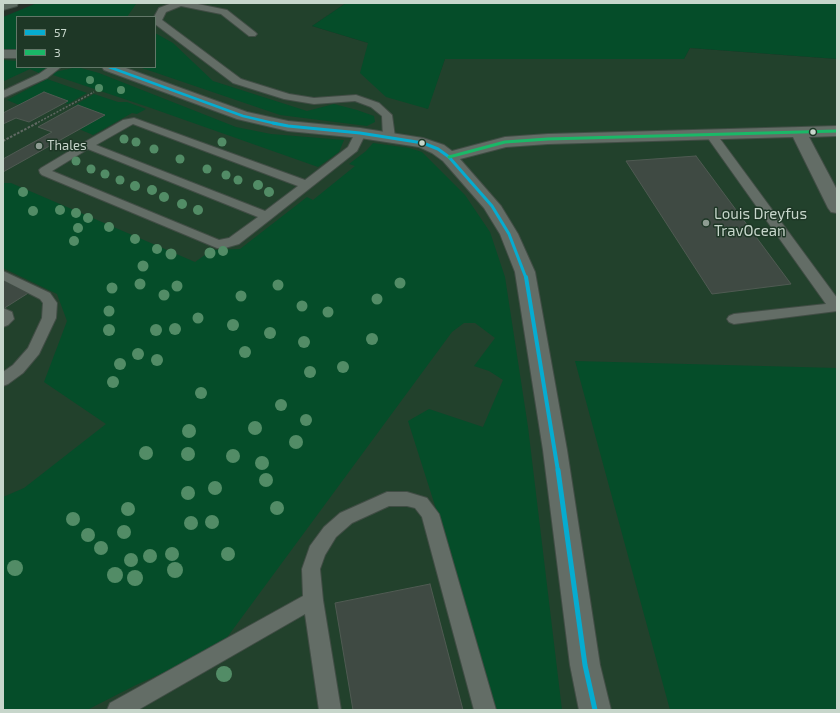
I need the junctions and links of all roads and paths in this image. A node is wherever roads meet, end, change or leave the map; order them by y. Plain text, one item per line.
1 (12, 3) edge
2 (3, 6) edge
3 (252, 34) dead end
4 (3, 54) edge
5 (16, 54) edge
6 (55, 68) edge
7 (112, 68) edge
8 (94, 92) dead end
9 (3, 95) edge
10 (837, 131) edge
11 (360, 132) junction
12 (799, 132) junction
13 (711, 134) junction
14 (388, 137) junction
15 (3, 141) edge
16 (87, 146) junction
17 (449, 157) junction
18 (307, 184) junction
19 (837, 208) edge
20 (267, 216) junction
21 (3, 275) edge
22 (3, 313) edge
23 (734, 319) dead end
24 (3, 322) edge
25 (3, 380) edge
26 (313, 600) junction
27 (118, 710) edge
28 (330, 710) edge
29 (485, 710) edge
30 (595, 710) edge

1 - 2 highway
3 - 14 lane
4 - 5 street
6 - 9 lane
7 - 11 street
8 - 15 path
10 - 12 street
11 - 14 street
11 - 18 lane
12 - 13 street
12 - 19 street
13 - 17 street
13 - 23 lane
14 - 17 street
16 - 18 lane
16 - 20 lane
16 - 20 lane
17 - 30 street
18 - 20 lane
21 - 25 lane
22 - 24 lane
26 - 27 lane
26 - 28 lane
26 - 29 lane

